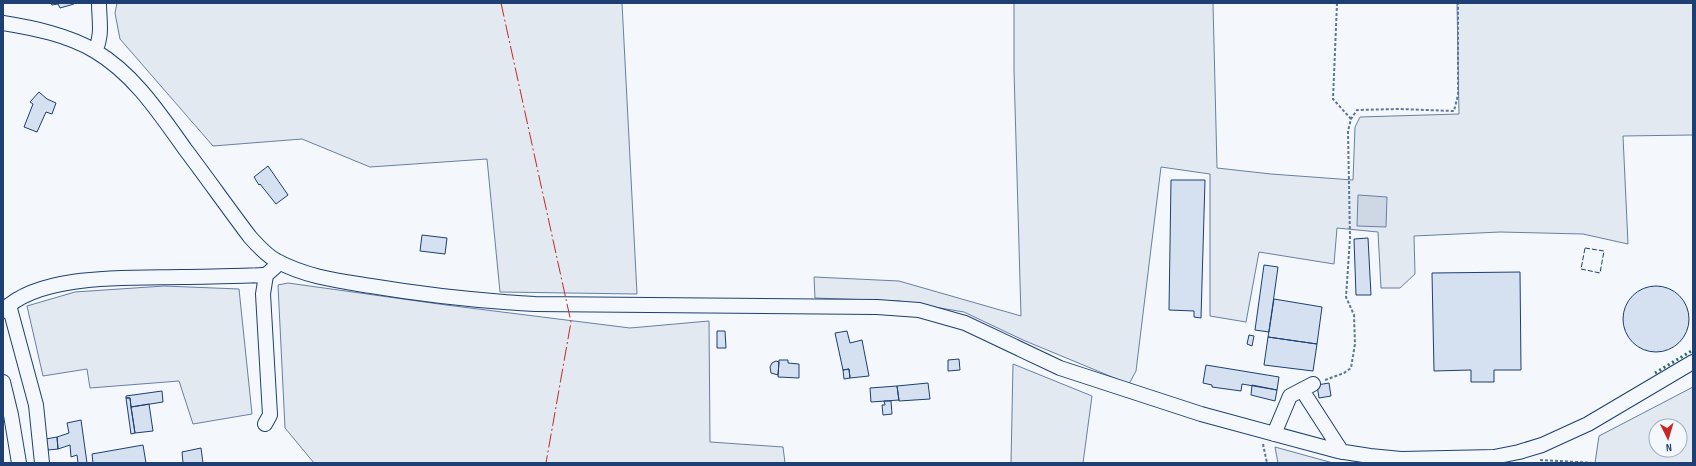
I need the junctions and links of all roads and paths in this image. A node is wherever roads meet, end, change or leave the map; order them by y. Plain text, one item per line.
1 (99, 3) edge
2 (1337, 3) edge
3 (1458, 3) edge
4 (3, 23) edge
5 (95, 51) junction
6 (1351, 119) junction
7 (277, 261) junction
8 (266, 275) junction
9 (6, 308) edge
10 (1693, 362) edge
11 (3, 382) edge
12 (1307, 387) junction
13 (265, 424) dead end
14 (1268, 433) junction
15 (1342, 452) junction
16 (1533, 459) dead end
17 (1494, 460) edge
18 (19, 463) edge
19 (42, 463) edge
20 (1267, 463) edge
21 (1595, 463) edge

1 - 5 street
2 - 6 path
3 - 6 path
4 - 5 street
5 - 7 street
6 - 12 path
7 - 8 street
7 - 14 street
8 - 9 street
8 - 13 street
9 - 19 street
10 - 17 street
11 - 18 street
12 - 14 street
12 - 15 street
14 - 15 street
14 - 20 path
15 - 17 street
16 - 21 path

